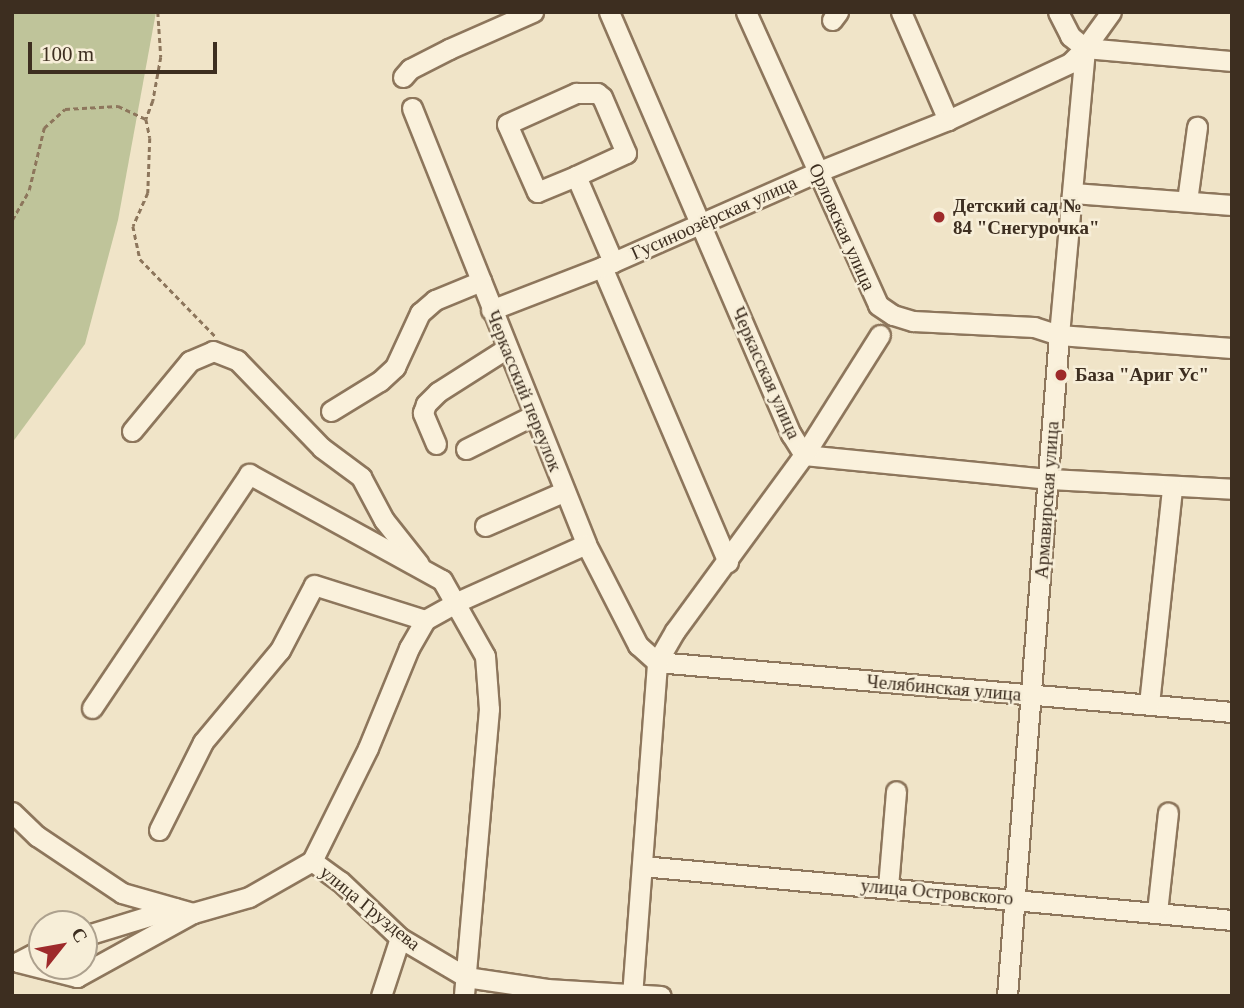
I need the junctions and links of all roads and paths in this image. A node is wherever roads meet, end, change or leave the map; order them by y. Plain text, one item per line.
1 (158, 12) edge
2 (533, 12) edge
3 (609, 12) edge
4 (746, 12) edge
5 (901, 12) edge
6 (1058, 12) edge
7 (1111, 12) edge
8 (1085, 48) junction
9 (1232, 61) edge
10 (403, 77) dead end
11 (412, 108) dead end
12 (146, 119) junction
13 (948, 120) junction
14 (1197, 127) dead end
15 (817, 173) junction
16 (576, 176) junction
17 (1073, 193) junction
18 (1187, 201) junction
19 (1232, 205) edge
20 (12, 220) edge
21 (701, 223) junction
22 (608, 265) junction
23 (481, 281) junction
24 (491, 310) junction
25 (880, 335) dead end
26 (1059, 335) junction
27 (220, 341) dead end
28 (506, 348) junction
29 (1232, 348) edge
30 (331, 411) dead end
31 (534, 415) junction
32 (132, 431) dead end
33 (436, 444) dead end
34 (466, 449) dead end
35 (804, 455) junction
36 (1050, 479) junction
37 (1172, 488) junction
38 (1232, 489) edge
39 (565, 491) junction
40 (485, 526) dead end
41 (586, 544) junction
42 (728, 562) junction
43 (424, 570) junction
44 (457, 602) junction
45 (425, 620) junction
46 (657, 662) junction
47 (1032, 696) junction
48 (1149, 704) junction
49 (92, 708) dead end
50 (1232, 712) edge
51 (896, 791) dead end
52 (12, 812) edge
53 (1168, 813) dead end
54 (159, 830) dead end
55 (312, 861) junction
56 (642, 866) junction
57 (888, 887) junction
58 (1014, 898) junction
59 (185, 910) junction
60 (1157, 912) junction
61 (1232, 920) edge
62 (98, 932) edge
63 (400, 938) junction
64 (28, 957) edge
65 (98, 964) edge
66 (28, 965) edge
67 (465, 986) edge
68 (632, 994) edge
69 (381, 996) edge
70 (661, 996) edge
71 (1007, 996) edge

1 - 12 path
2 - 10 street
3 - 21 street, Черкасская улица
4 - 15 street, Орловская улица
5 - 13 street
6 - 8 street
7 - 8 street
8 - 9 street
8 - 13 street, Гусиноозёрская улица
8 - 17 street, Армавирская улица
11 - 23 street, Черкасский переулок
12 - 20 path
12 - 27 path
13 - 15 street, Гусиноозёрская улица
14 - 18 street
15 - 21 street, Гусиноозёрская улица
15 - 26 street, Орловская улица
16 - 16 street
16 - 22 street
17 - 18 street
17 - 26 street, Армавирская улица
18 - 19 street
21 - 22 street, Гусиноозёрская улица
21 - 35 street, Черкасская улица
22 - 24 street, Гусиноозёрская улица
22 - 42 street
23 - 24 street, Черкасский переулок
23 - 30 street
24 - 28 street, Черкасский переулок
25 - 35 street
26 - 29 street, Орловская улица
26 - 36 street, Армавирская улица
28 - 31 street, Черкасский переулок
28 - 33 street
31 - 34 street
31 - 39 street, Черкасский переулок
32 - 43 street
35 - 36 street, Черкасская улица
35 - 42 street
36 - 37 street, Черкасская улица
36 - 47 street, Армавирская улица
37 - 38 street, Черкасская улица
37 - 48 street
39 - 40 street
39 - 41 street, Черкасский переулок
41 - 44 street
41 - 46 street, Черкасский переулок
42 - 46 street
43 - 44 street
43 - 49 street
44 - 45 street
44 - 67 street
45 - 54 street
45 - 55 street
46 - 47 street, Челябинская улица
46 - 56 street
47 - 48 street, Челябинская улица
47 - 58 street, Армавирская улица
48 - 50 street, Челябинская улица
51 - 57 street
52 - 59 street
53 - 60 street
55 - 59 street, улица Груздева
55 - 63 street, улица Груздева
56 - 57 street, улица Островского
56 - 68 street
57 - 58 street, улица Островского
58 - 60 street, улица Островского
58 - 71 street, Армавирская улица
59 - 62 street
59 - 65 street, улица Груздева
60 - 61 street, улица Островского
63 - 67 street, улица Груздева
63 - 69 street
64 - 66 street, улица Груздева
67 - 68 street, улица Груздева
68 - 70 street, улица Груздева

